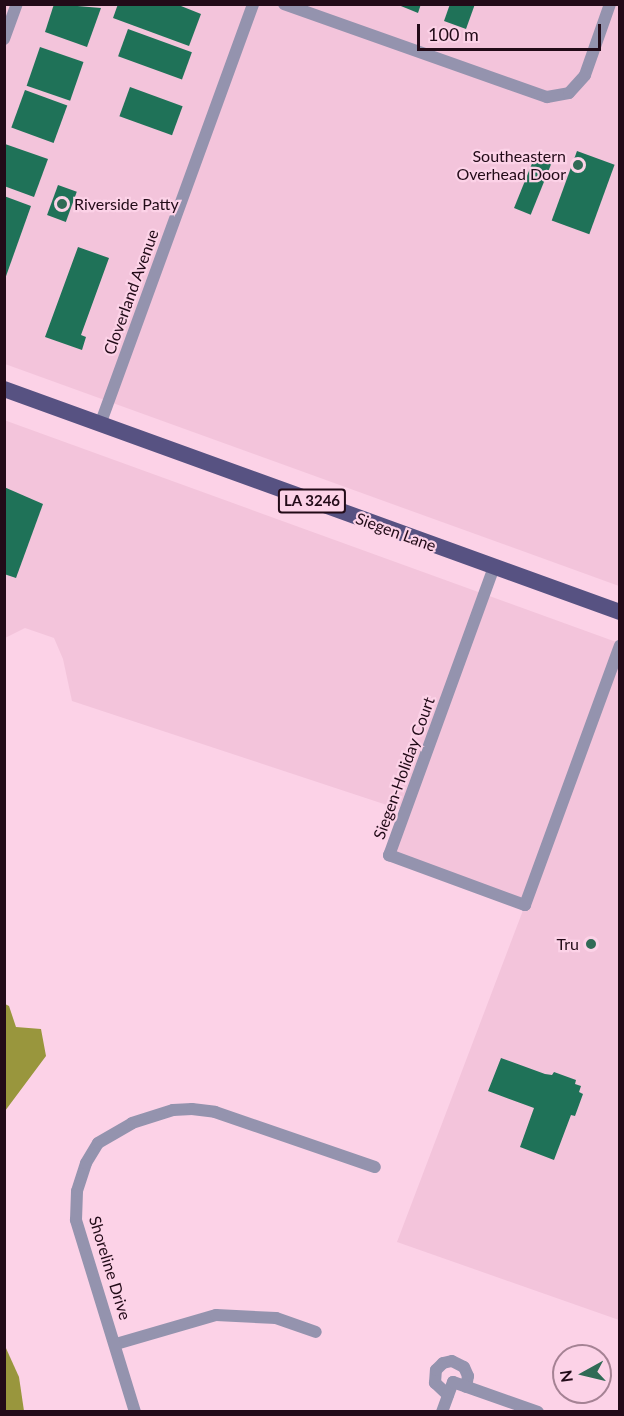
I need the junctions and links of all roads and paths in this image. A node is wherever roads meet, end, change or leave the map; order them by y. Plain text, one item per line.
1 (17, 4) edge
2 (253, 4) edge
3 (284, 4) edge
4 (610, 4) edge
5 (4, 39) edge
6 (4, 389) edge
7 (101, 422) junction
8 (494, 567) junction
9 (620, 612) edge
10 (620, 646) edge
11 (375, 1167) dead end
12 (316, 1332) dead end
13 (116, 1344) junction
14 (466, 1387) junction
15 (448, 1395) junction
16 (135, 1412) edge
17 (442, 1412) edge
18 (538, 1412) edge

1 - 5 street
2 - 7 street, Cloverland Avenue
3 - 4 street
6 - 7 main road, Siegen Lane / LA 3246
7 - 8 main road, Siegen Lane / LA 3246
8 - 9 main road, Siegen Lane / LA 3246
8 - 10 street, Siegen-Holiday Court
11 - 13 street, Shoreline Drive
12 - 13 street
13 - 16 street, Shoreline Drive
14 - 15 street
14 - 15 street
14 - 18 street
15 - 17 street

